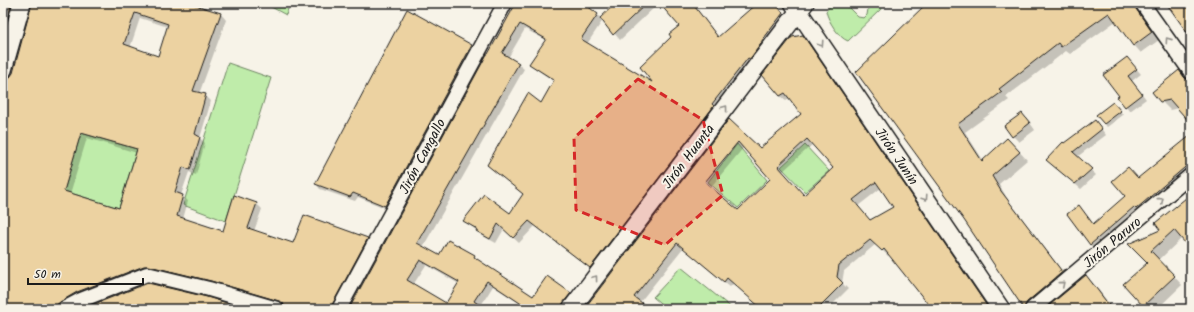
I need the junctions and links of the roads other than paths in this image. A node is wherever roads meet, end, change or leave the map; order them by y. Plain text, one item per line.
1 (22, 3) edge
2 (504, 3) edge
3 (1142, 3) edge
4 (799, 6) edge
5 (3, 70) edge
6 (1191, 72) edge
7 (1191, 175) edge
8 (64, 309) edge
9 (277, 309) edge
10 (339, 309) edge
11 (571, 309) edge
12 (1001, 309) edge
13 (1032, 309) edge

1 - 5 street
2 - 10 street, Jirón Cangallo
6 -> 3 street
11 -> 4 street, Jirón Huanta
4 -> 12 street, Jirón Junín
13 -> 7 street, Jirón Paruro
8 - 9 street

